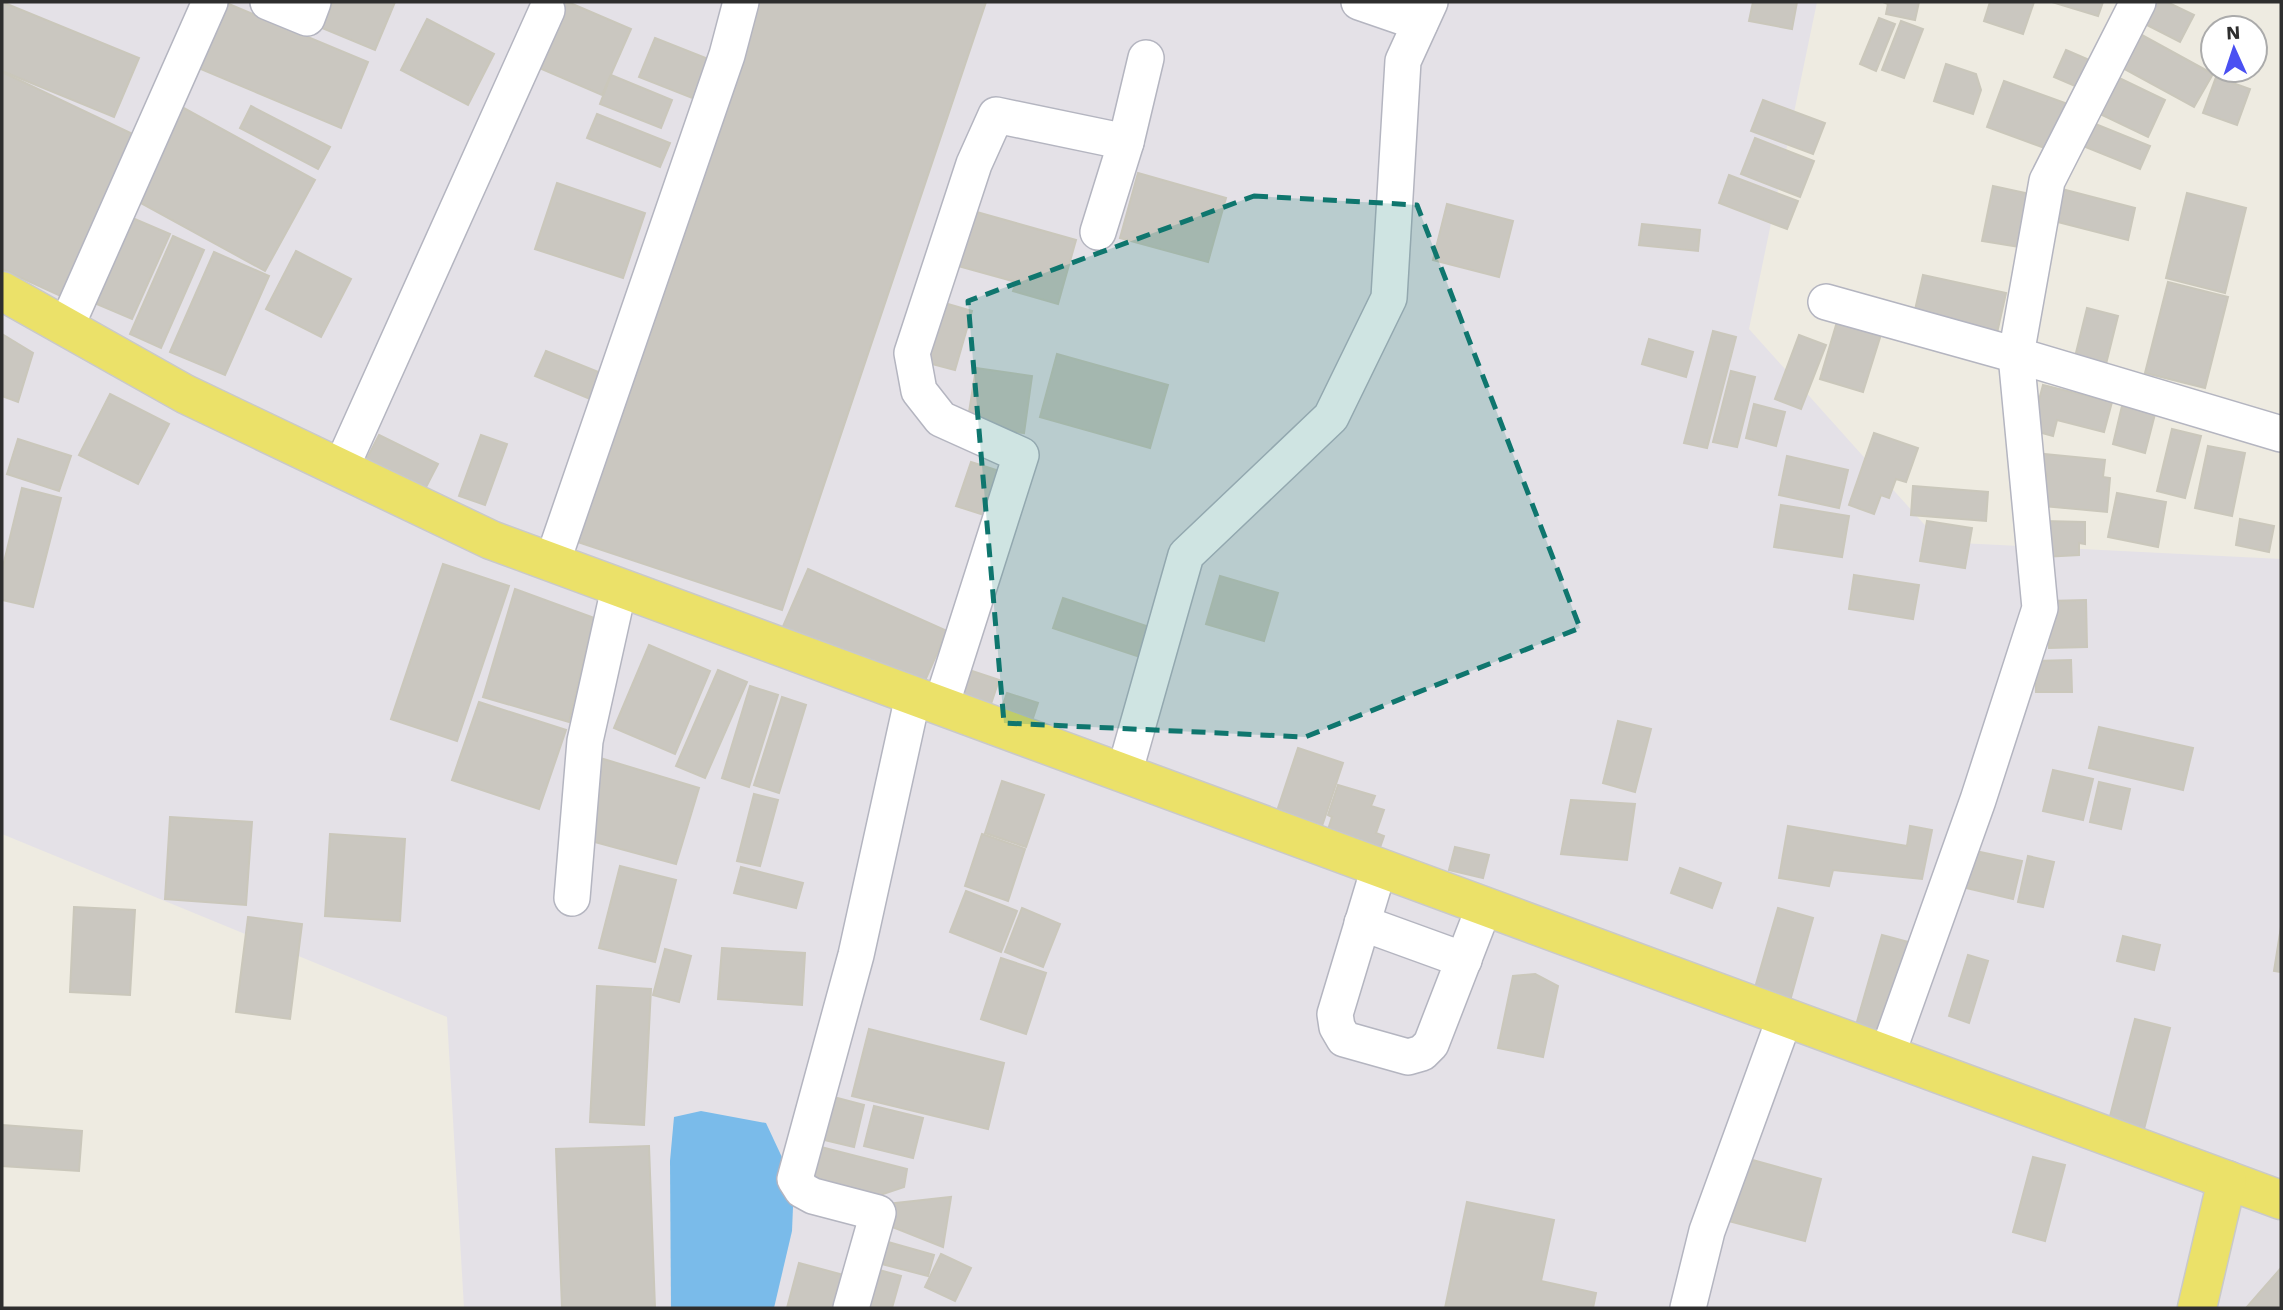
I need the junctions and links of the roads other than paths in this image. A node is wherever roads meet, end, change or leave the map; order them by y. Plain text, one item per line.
1 (210, 2) edge
2 (268, 2) edge
3 (313, 2) edge
4 (741, 2) edge
5 (1359, 2) edge
6 (2138, 2) edge
7 (547, 10) dead end
8 (1425, 12) edge
9 (1146, 58) dead end
10 (1126, 142) junction
11 (1098, 232) dead end
12 (2, 291) edge
13 (1826, 302) dead end
14 (66, 327) junction
15 (2016, 355) junction
16 (2281, 434) edge
17 (341, 468) junction
18 (552, 563) junction
19 (619, 588) junction
20 (927, 701) junction
21 (1124, 774) junction
22 (1379, 868) junction
23 (572, 898) dead end
24 (1484, 907) junction
25 (1362, 923) junction
26 (1464, 960) junction
27 (1785, 1017) junction
28 (1887, 1055) junction
29 (2227, 1180) junction
30 (2281, 1200) edge
31 (851, 1308) edge
32 (1688, 1308) edge
33 (2197, 1308) edge

1 - 14 street
2 - 3 street
4 - 18 street
5 - 8 street
6 - 15 street
7 - 17 street
8 - 21 street
9 - 10 street
10 - 11 street
10 - 20 street
12 - 14 main road
13 - 15 street
14 - 17 main road
15 - 16 street
15 - 28 street
17 - 18 main road
18 - 19 main road
19 - 20 main road
19 - 23 street
20 - 21 main road
20 - 31 street
21 - 22 main road
22 - 24 main road
22 - 25 street
24 - 26 street
24 - 27 main road
25 - 26 street
25 - 26 street
27 - 28 main road
27 - 32 street
28 - 29 main road
29 - 30 main road
29 - 33 main road

